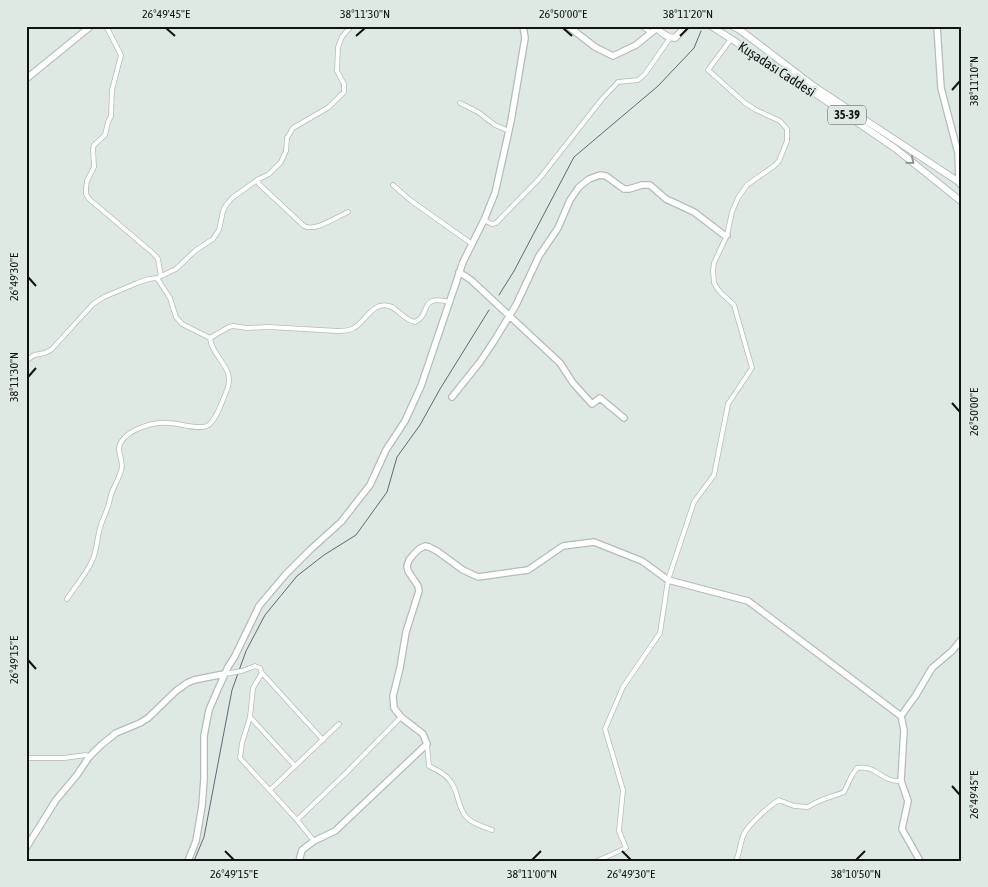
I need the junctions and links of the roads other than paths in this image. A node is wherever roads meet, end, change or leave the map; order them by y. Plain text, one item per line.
1 (91, 26) edge
2 (106, 26) edge
3 (351, 26) edge
4 (523, 26) edge
5 (568, 26) edge
6 (642, 26) edge
7 (686, 26) edge
8 (711, 26) edge
9 (732, 26) edge
10 (937, 26) edge
11 (741, 28) edge
12 (654, 29) edge
13 (670, 38) junction
14 (729, 38) junction
15 (26, 79) edge
16 (460, 103) dead end
17 (509, 131) junction
18 (257, 180) junction
19 (960, 184) edge
20 (393, 185) dead end
21 (962, 202) edge
22 (348, 212) dead end
23 (484, 220) junction
24 (727, 235) junction
25 (472, 244) junction
26 (459, 272) junction
27 (159, 277) junction
28 (450, 302) junction
29 (509, 315) junction
30 (210, 338) junction
31 (26, 361) edge
32 (452, 397) dead end
33 (624, 418) dead end
34 (668, 580) junction
35 (67, 599) dead end
36 (962, 639) edge
37 (262, 673) junction
38 (224, 674) junction
39 (401, 716) junction
40 (901, 716) junction
41 (250, 717) junction
42 (339, 724) dead end
43 (323, 740) junction
44 (427, 744) junction
45 (89, 757) junction
46 (26, 758) edge
47 (295, 766) junction
48 (901, 781) junction
49 (270, 790) junction
50 (297, 820) junction
51 (492, 830) dead end
52 (314, 841) junction
53 (26, 848) edge
54 (188, 861) edge
55 (299, 861) edge
56 (597, 861) edge
57 (736, 861) edge
58 (920, 861) edge

1 - 15 street
2 - 27 street
3 - 18 street
4 - 17 street
5 - 12 street
6 - 12 street
7 - 13 main road
8 - 14 main road, Kuşadası Caddesi / 35-39
9 - 11 main road, Kuşadası Caddesi / 35-39
10 - 19 street
11 - 19 main road, Kuşadası Caddesi / 35-39
12 - 13 main road
13 - 23 street
14 -> 21 main road, Kuşadası Caddesi / 35-39
14 - 24 street
16 - 17 street
17 - 23 street
18 - 22 street
18 - 27 street
20 - 25 street
23 - 25 street
24 - 29 street
24 - 34 street
25 - 26 street
26 - 28 street
26 - 29 street
27 - 30 street
27 - 31 street
28 - 30 street
28 - 38 street
29 - 32 street
29 - 33 street
30 - 35 street
34 - 39 street
34 - 40 street
34 - 56 street
36 - 40 street
37 - 38 street
37 - 41 street
37 - 43 street
38 - 45 street
38 - 54 street
39 - 44 street
39 - 50 street
40 - 48 street
41 - 47 street
41 - 49 street
42 - 43 street
43 - 47 street
44 - 51 street
44 - 52 street
45 - 46 street
45 - 53 street
47 - 49 street
48 - 57 street
48 - 58 street
49 - 50 street
50 - 52 street
52 - 55 street

